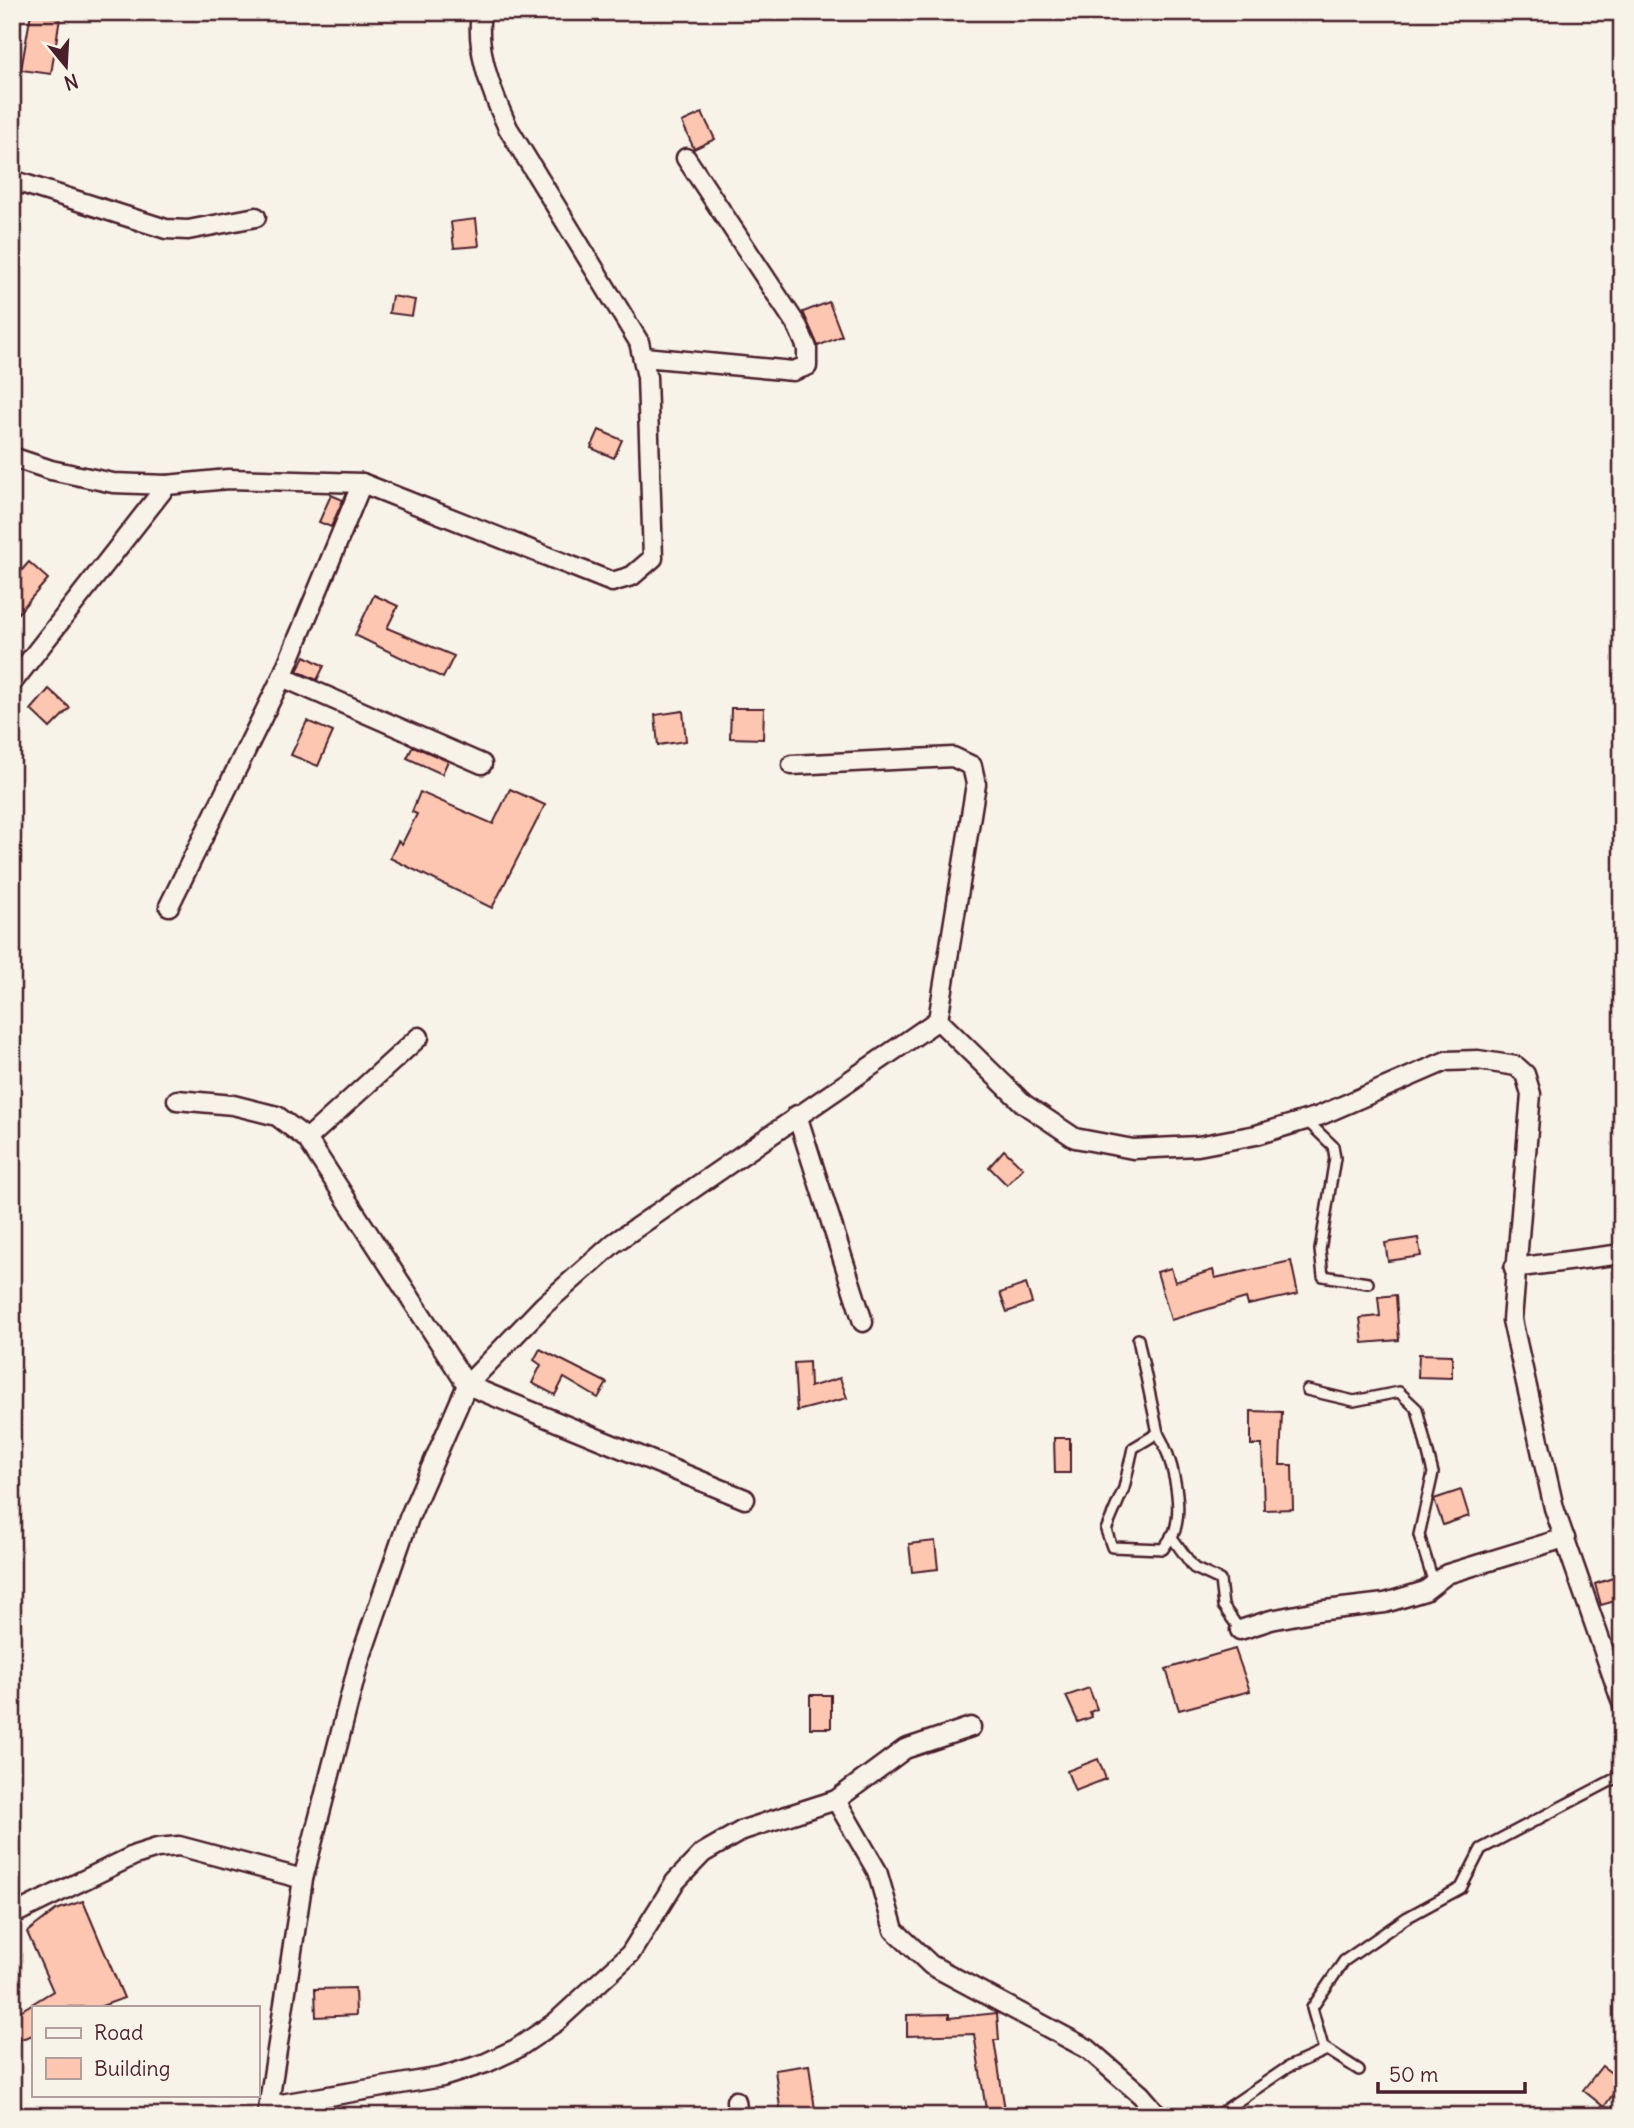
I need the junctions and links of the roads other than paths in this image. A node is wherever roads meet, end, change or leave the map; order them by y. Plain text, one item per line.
1 (481, 12) edge
2 (685, 158) dead end
3 (12, 180) edge
4 (256, 217) dead end
5 (644, 357) junction
6 (12, 457) edge
7 (362, 482) junction
8 (167, 485) junction
9 (282, 677) junction
10 (12, 683) edge
11 (482, 764) dead end
12 (792, 765) dead end
13 (169, 906) dead end
14 (938, 1020) junction
15 (419, 1037) dead end
16 (177, 1100) dead end
17 (797, 1115) junction
18 (1305, 1120) junction
19 (307, 1139) junction
20 (1622, 1254) edge
21 (1514, 1268) junction
22 (1368, 1283) dead end
23 (863, 1322) dead end
24 (1138, 1339) dead end
25 (467, 1385) junction
26 (1307, 1390) dead end
27 (1158, 1433) junction
28 (744, 1499) dead end
29 (1171, 1536) junction
30 (1565, 1538) junction
31 (1434, 1584) junction
32 (1240, 1630) joint
33 (1622, 1703) edge
34 (971, 1727) dead end
35 (1622, 1775) edge
36 (836, 1800) junction
37 (303, 1879) junction
38 (12, 1915) edge
39 (1327, 2050) junction
40 (1359, 2070) dead end
41 (268, 2111) edge
42 (1159, 2116) edge
43 (1216, 2116) edge

1 - 5 street
2 - 5 street
3 - 4 street
5 - 7 street
6 - 8 street
7 - 8 street
7 - 9 street
8 - 10 street
9 - 11 street
9 - 13 street
12 - 14 street
14 - 17 street
14 - 18 street
15 - 19 street
16 - 19 street
17 - 23 street
17 - 25 street
18 - 21 street
18 - 22 lane
19 - 25 street
20 - 21 street
21 - 30 street
24 - 27 lane
25 - 28 street
25 - 37 street
26 - 31 lane
27 - 29 lane
27 - 29 lane
29 - 32 lane
30 - 31 street
30 - 33 street
31 - 32 street
34 - 36 street
35 - 39 lane
36 - 41 street
36 - 42 street
37 - 38 street
37 - 41 street
39 - 40 lane
39 - 43 lane

